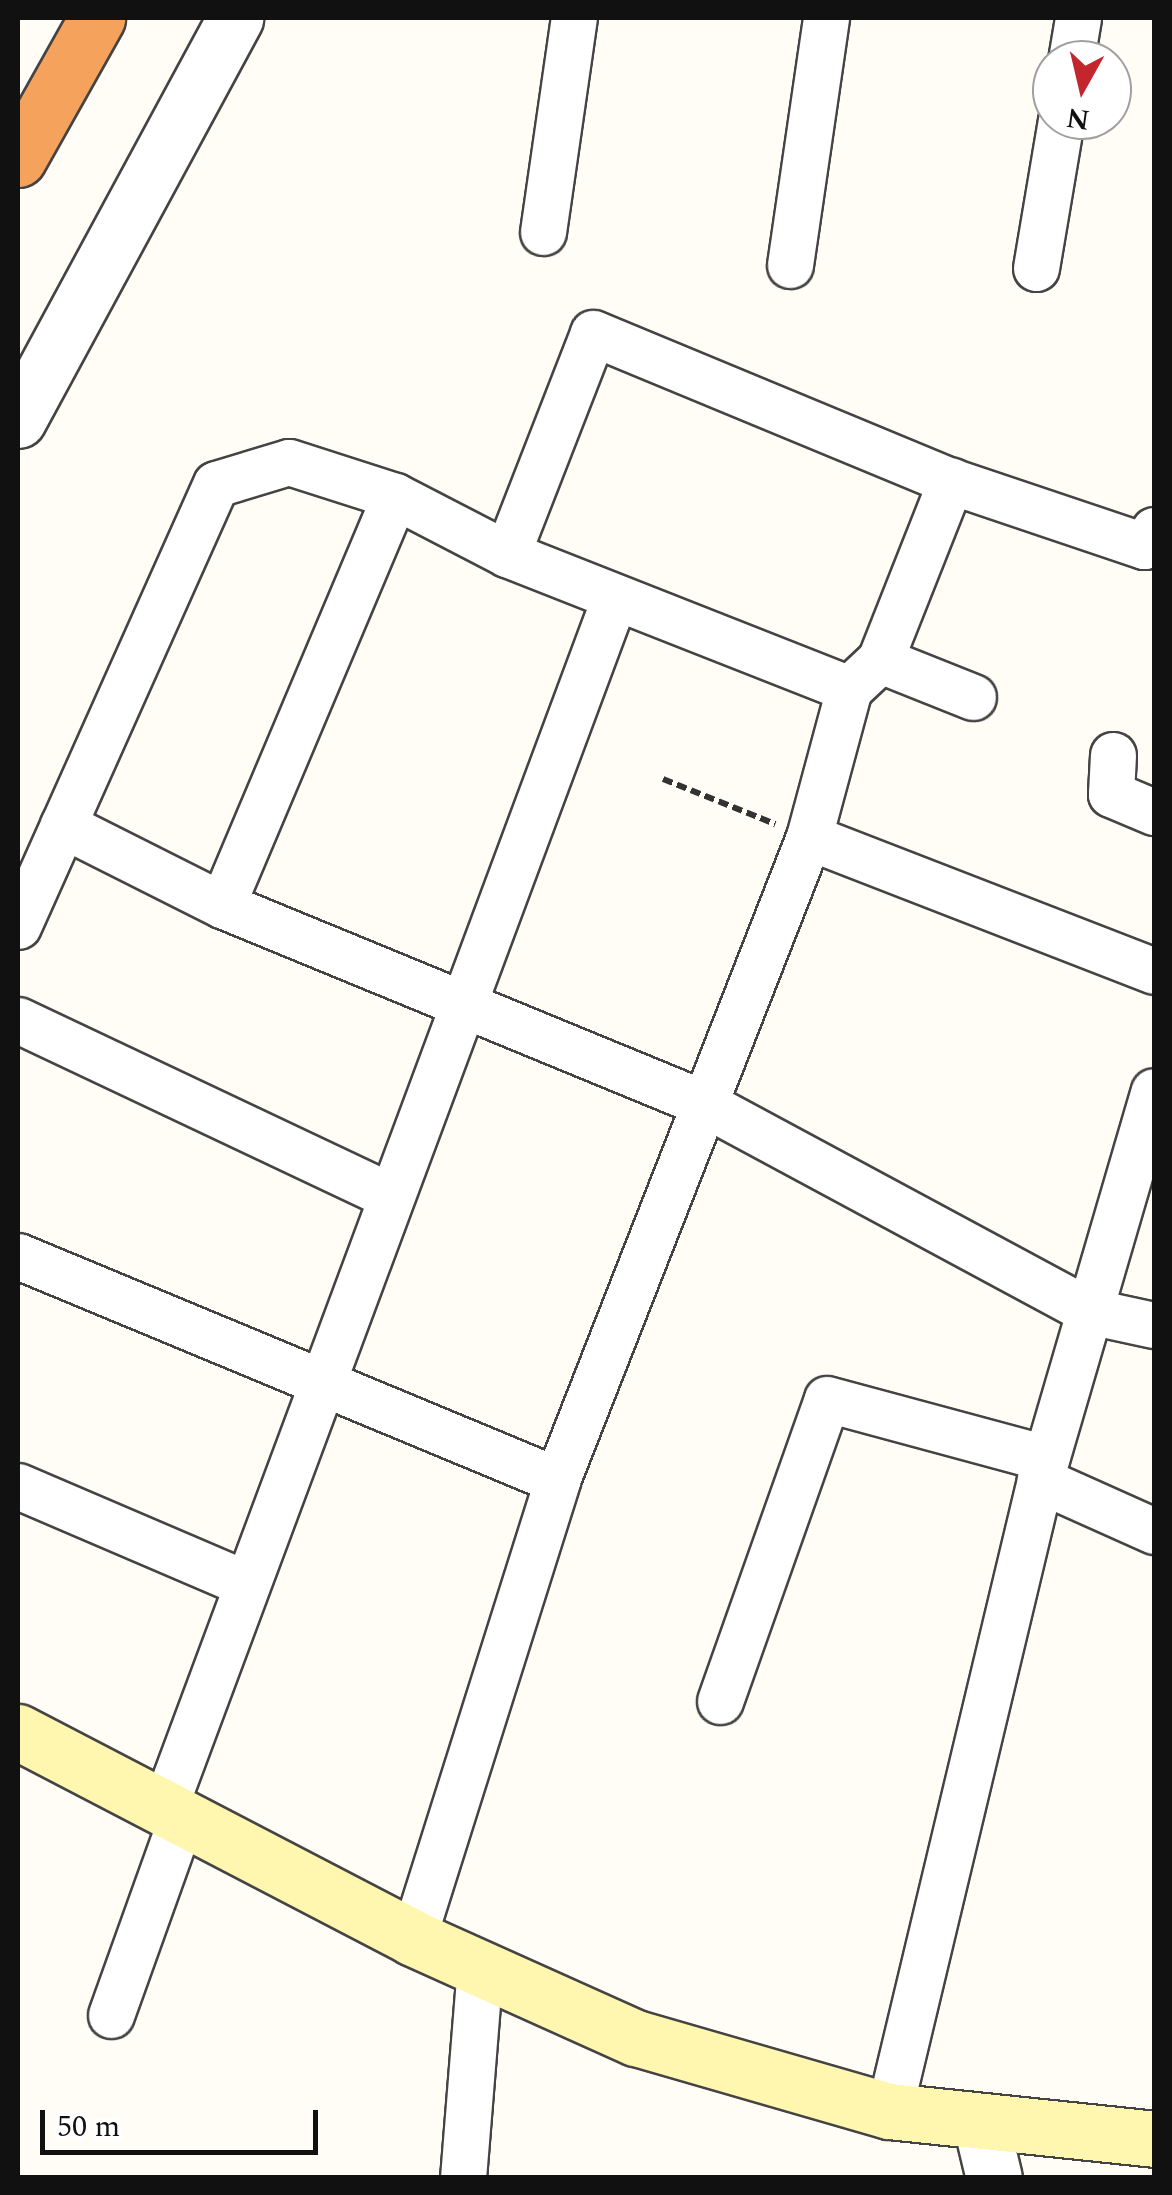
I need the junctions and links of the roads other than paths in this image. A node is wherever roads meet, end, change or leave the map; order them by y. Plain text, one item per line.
1 (96, 18) edge
2 (234, 18) edge
3 (574, 18) edge
4 (826, 18) edge
5 (1058, 140) edge
6 (18, 159) edge
7 (543, 232) dead end
8 (790, 265) dead end
9 (1036, 268) dead end
10 (18, 420) edge
11 (952, 481) junction
12 (395, 496) junction
13 (1154, 530) edge
14 (507, 554) junction
15 (614, 597) junction
16 (864, 674) junction
17 (972, 697) dead end
18 (1113, 755) dead end
19 (1154, 812) edge
20 (63, 825) junction
21 (809, 837) junction
22 (222, 906) junction
23 (18, 926) edge
24 (1154, 971) edge
25 (466, 1003) junction
26 (18, 1020) edge
27 (1154, 1091) edge
28 (702, 1103) junction
29 (389, 1195) junction
30 (18, 1256) edge
31 (1089, 1311) junction
32 (1154, 1325) edge
33 (326, 1385) junction
34 (1043, 1469) junction
35 (557, 1480) junction
36 (18, 1486) edge
37 (1154, 1531) edge
38 (244, 1584) junction
39 (720, 1701) dead end
40 (18, 1732) edge
41 (172, 1815) junction
42 (413, 1938) junction
43 (480, 1968) junction
44 (111, 2015) dead end
45 (889, 2111) junction
46 (1154, 2139) edge
47 (988, 2153) edge
48 (463, 2178) edge

1 - 6 highway
2 - 10 street
3 - 7 street
4 - 8 street
5 - 9 street
11 - 13 street
11 - 14 street
11 - 16 street
12 - 14 street
12 - 20 street
12 - 22 street
14 - 15 street
15 - 16 street
15 - 25 street
16 - 17 street
16 - 21 street
18 - 19 street
20 - 22 street
20 - 23 street
21 - 24 street
21 - 28 street
22 - 25 street
25 - 28 street
25 - 29 street
26 - 29 street
27 - 31 street
28 - 31 street
28 - 35 street
29 - 33 street
30 - 33 street
31 - 32 street
31 - 34 street
33 - 35 street
33 - 38 street
34 - 37 street
34 - 39 street
34 - 45 street
35 - 42 street
36 - 38 street
38 - 41 street
40 - 41 main road
41 - 42 main road
41 - 44 street
42 - 43 main road
43 - 45 main road
43 - 48 street
45 - 47 main road
46 - 47 main road

